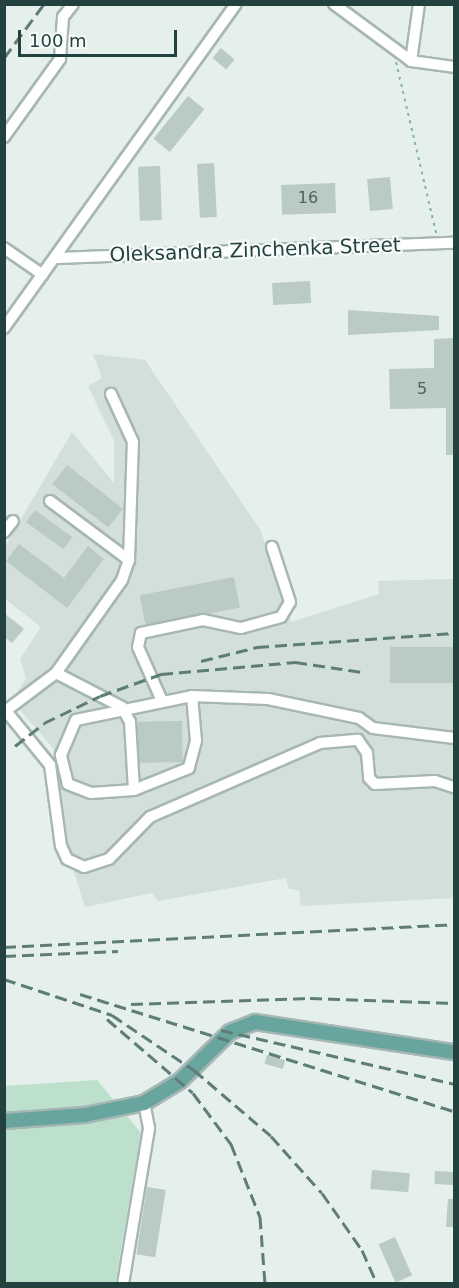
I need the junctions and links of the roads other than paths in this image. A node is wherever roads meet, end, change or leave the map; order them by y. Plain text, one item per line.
1 (73, 4) edge
2 (236, 4) edge
3 (334, 4) edge
4 (419, 4) edge
5 (411, 61) junction
6 (454, 67) edge
7 (4, 137) edge
8 (454, 243) edge
9 (4, 248) edge
10 (56, 258) junction
11 (43, 275) junction
12 (4, 328) edge
13 (111, 394) dead end
14 (50, 501) dead end
15 (13, 521) dead end
16 (4, 532) edge
17 (272, 547) dead end
18 (129, 560) junction
19 (56, 673) junction
20 (192, 696) junction
21 (162, 701) junction
22 (122, 707) junction
23 (8, 709) edge
24 (454, 738) edge
25 (454, 787) edge
26 (134, 790) junction
27 (454, 1052) edge
28 (144, 1103) junction
29 (4, 1121) edge
30 (123, 1284) edge

1 - 7 street
2 - 10 street
3 - 5 street
4 - 5 street
5 - 6 street
8 - 10 street, Oleksandra Zinchenka Street
9 - 11 street
10 - 11 street
11 - 12 street
13 - 18 street
14 - 18 street
15 - 16 street
17 - 21 street
18 - 19 street
19 - 22 street
19 - 23 street
20 - 21 street
20 - 24 street
20 - 26 street
21 - 22 street
22 - 26 street
22 - 26 street
23 - 25 street
27 - 28 main road
28 - 29 main road
28 - 30 street

